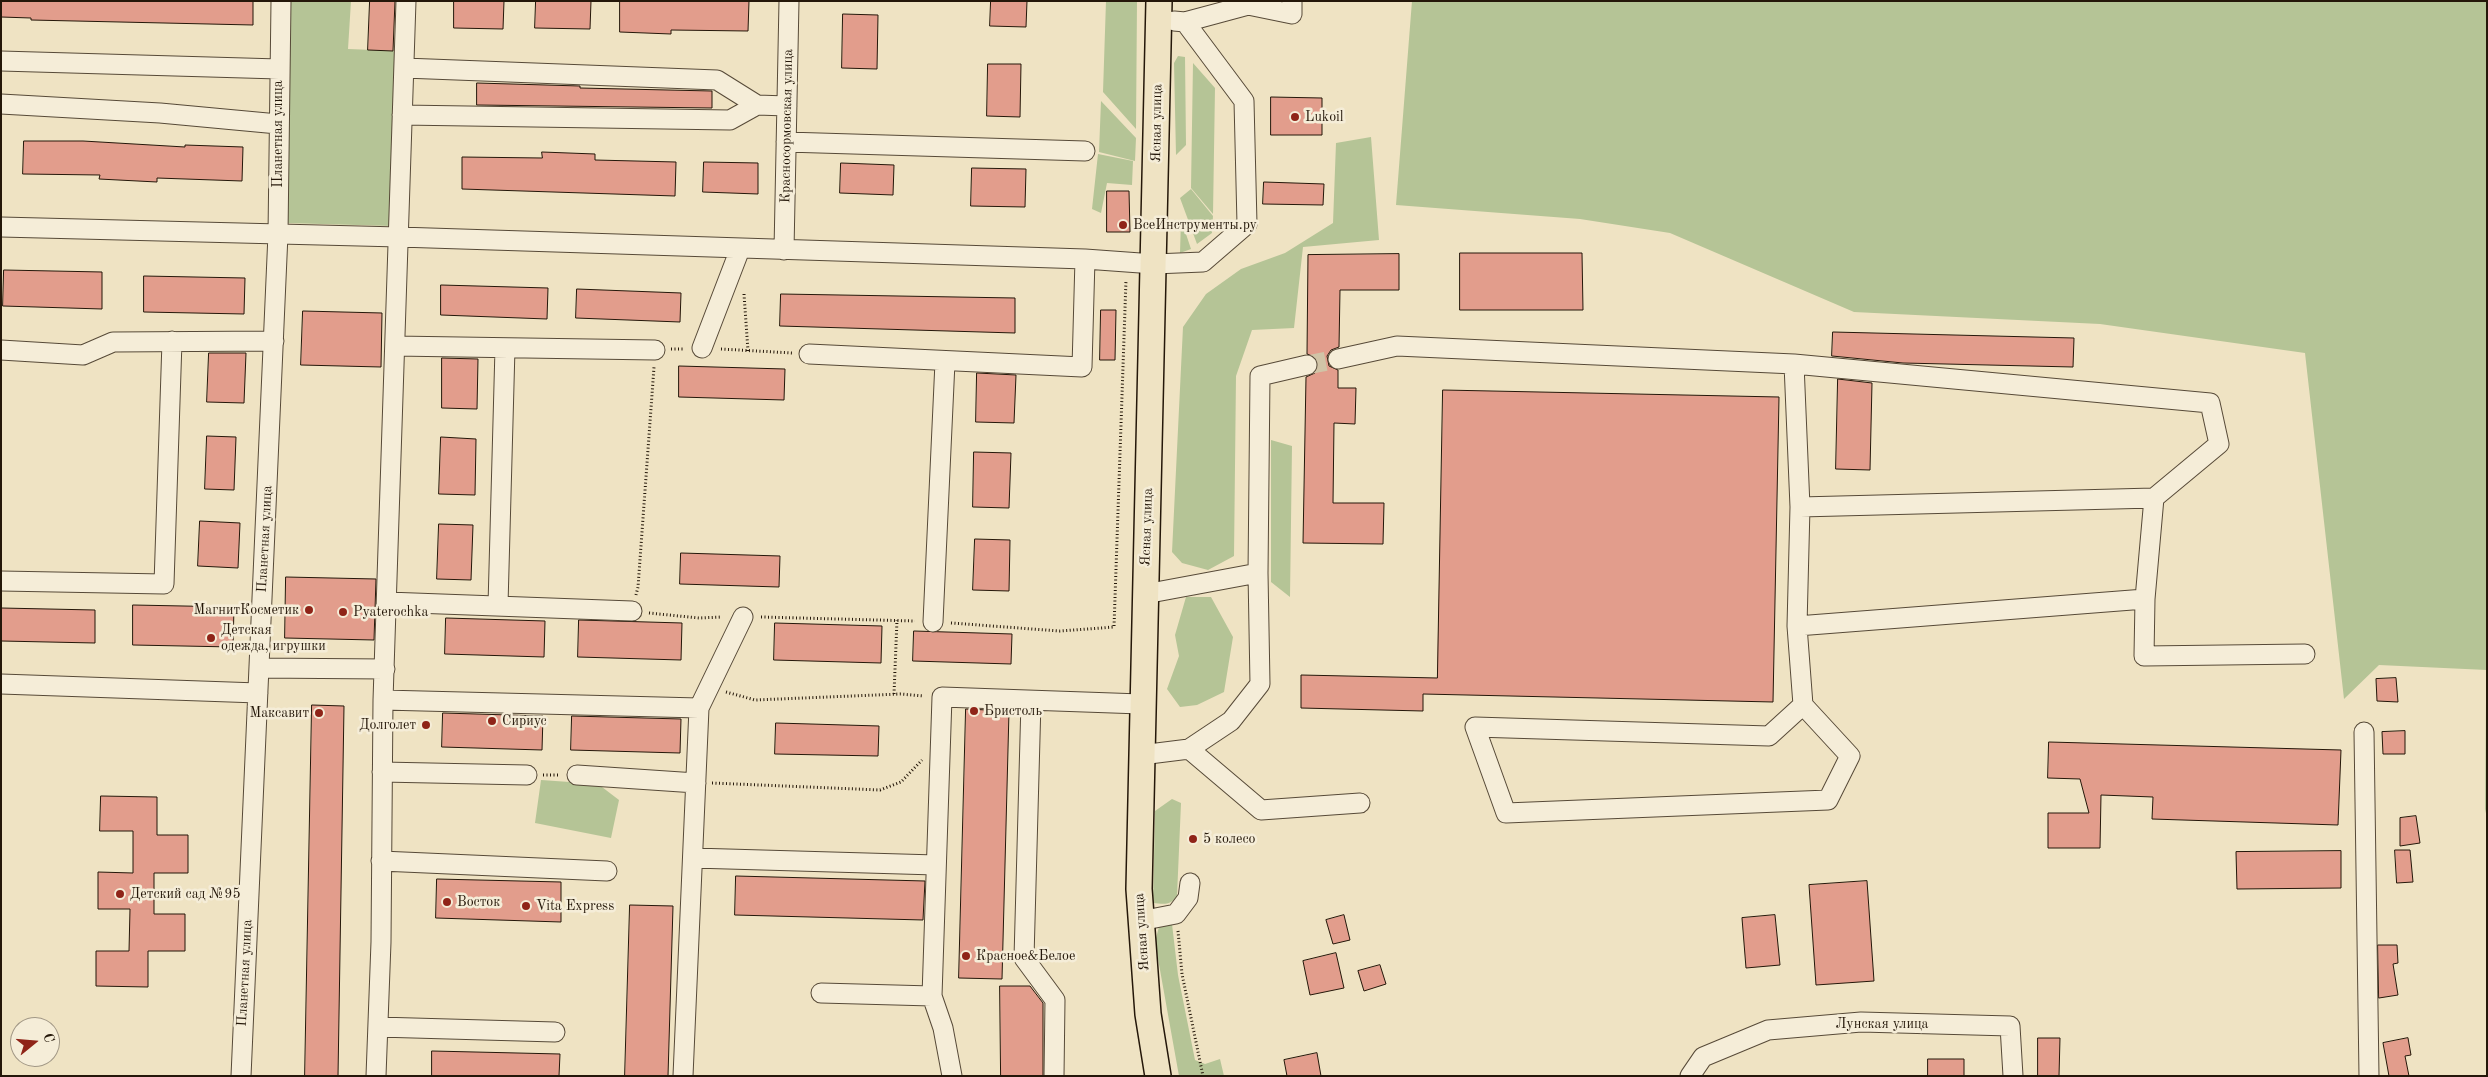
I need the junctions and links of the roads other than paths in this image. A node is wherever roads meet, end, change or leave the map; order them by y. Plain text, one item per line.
1 (281, 1) edge
2 (406, 1) edge
3 (789, 1) edge
4 (1292, 1) edge
5 (1159, 10) edge
6 (1185, 22) junction
7 (1, 61) edge
8 (404, 68) junction
9 (278, 69) junction
10 (1, 104) edge
11 (757, 105) junction
12 (787, 106) junction
13 (402, 115) junction
14 (278, 124) junction
15 (786, 142) junction
16 (1085, 152) dead end
17 (1, 227) edge
18 (278, 234) junction
19 (398, 237) junction
20 (740, 249) junction
21 (784, 250) junction
22 (1084, 259) junction
23 (1154, 264) junction
24 (172, 341) junction
25 (274, 341) junction
26 (395, 346) junction
27 (505, 348) junction
28 (702, 348) road end
29 (1, 350) edge
30 (654, 350) road end
31 (809, 354) road end
32 (1338, 359) tunnel mouth
33 (945, 362) junction
34 (1794, 364) junction
35 (1306, 365) tunnel mouth
36 (2154, 498) junction
37 (1800, 507) junction
38 (1258, 573) junction
39 (1, 581) edge
40 (1145, 594) junction
41 (2146, 598) junction
42 (387, 602) junction
43 (498, 605) junction
44 (632, 611) road end
45 (742, 617) road end
46 (933, 622) road end
47 (1797, 626) junction
48 (2305, 654) dead end
49 (259, 668) junction
50 (385, 669) junction
51 (1, 684) edge
52 (258, 693) junction
53 (383, 700) junction
54 (1031, 701) junction
55 (1142, 704) junction
56 (1802, 705) junction
57 (699, 708) junction
58 (2364, 732) dead end
59 (1189, 749) junction
60 (1141, 755) junction
61 (382, 772) junction
62 (528, 775) road end
63 (576, 775) road end
64 (696, 783) junction
65 (1360, 803) dead end
66 (694, 858) junction
67 (381, 861) junction
68 (936, 865) junction
69 (606, 871) dead end
70 (1190, 884) dead end
71 (1140, 921) junction
72 (820, 993) dead end
73 (932, 996) junction
74 (378, 1027) junction
75 (555, 1032) dead end
76 (1152, 1068) edge
77 (241, 1076) edge
78 (376, 1076) edge
79 (683, 1076) edge
80 (952, 1076) edge
81 (1054, 1076) edge
82 (1690, 1076) edge
83 (2013, 1076) edge
84 (2369, 1076) edge

1 - 9 street, Планетная улица
2 - 8 street
3 - 12 street, Красносормовская улица
4 - 6 street
5 - 6 street
5 - 23 main road, Ясная улица
6 - 23 street
7 - 9 street
8 - 11 street
8 - 13 street
9 - 14 street, Планетная улица
10 - 14 street
11 - 12 street
11 - 13 street
12 - 15 street, Красносормовская улица
13 - 19 street
14 - 18 street, Планетная улица
15 - 16 street
15 - 21 street, Красносормовская улица
17 - 18 street
18 - 19 street
18 - 25 street, Планетная улица
19 - 20 street
19 - 26 street
20 - 21 street
20 - 28 street
21 - 22 street
22 - 23 street
22 - 33 street
23 - 40 main road, Ясная улица
24 - 25 street
24 - 29 street
24 - 39 street
25 - 49 street, Планетная улица
26 - 27 street
26 - 42 street
27 - 30 street
27 - 43 street
31 - 33 street
32 - 34 street
33 - 46 street
34 - 36 street
34 - 37 street
35 - 38 street
36 - 37 street
36 - 41 street
37 - 47 street
38 - 40 street
38 - 59 street
40 - 55 main road, Ясная улица
41 - 47 street
41 - 48 street
42 - 43 street
42 - 50 street
43 - 44 street
45 - 57 street
47 - 56 street
49 - 50 street
49 - 52 street, Планетная улица
50 - 53 street
51 - 52 street
52 - 77 street, Планетная улица
53 - 57 street
53 - 61 street
54 - 55 street
54 - 68 street
54 - 81 street
55 - 60 main road, Ясная улица
56 - 56 street
57 - 64 street
58 - 84 street
59 - 60 street
59 - 65 street
60 - 71 main road, Ясная улица
61 - 62 street
61 - 67 street
63 - 64 street
64 - 66 street
66 - 68 street
66 - 79 street
67 - 69 street
67 - 74 street
68 - 73 street
70 - 71 street
71 - 76 main road, Ясная улица
72 - 73 street
73 - 80 street
74 - 75 street
74 - 78 street
82 - 83 street, Лунская улица

